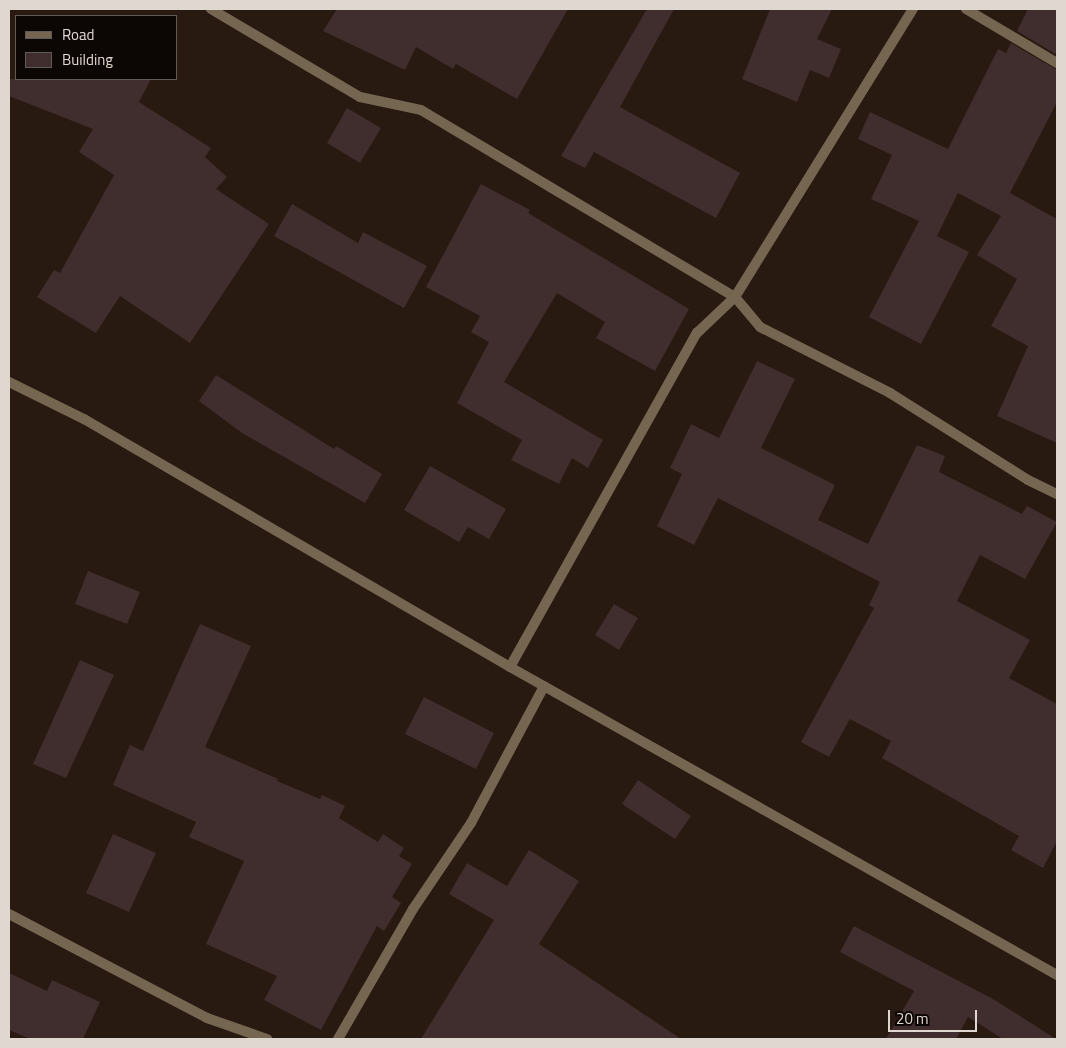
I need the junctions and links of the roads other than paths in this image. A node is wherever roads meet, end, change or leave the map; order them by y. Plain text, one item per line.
1 (211, 9) edge
2 (913, 9) edge
3 (966, 9) edge
4 (1057, 63) edge
5 (735, 297) junction
6 (9, 382) edge
7 (1057, 494) edge
8 (510, 667) junction
9 (544, 686) junction
10 (9, 914) edge
11 (1057, 975) edge
12 (267, 1039) edge
13 (338, 1039) edge

1 - 5 street
2 - 5 street
3 - 4 street
5 - 7 street
5 - 8 street
6 - 8 street
8 - 9 street
9 - 11 street
9 - 13 street
10 - 12 street

